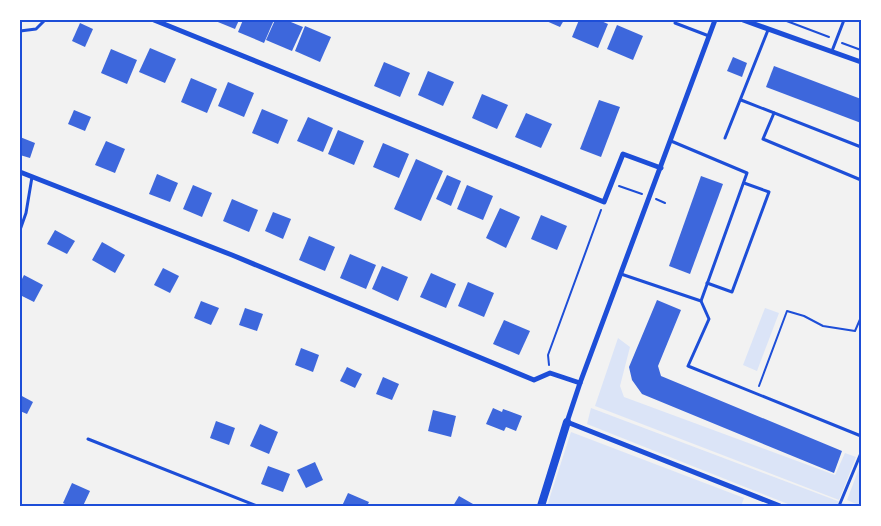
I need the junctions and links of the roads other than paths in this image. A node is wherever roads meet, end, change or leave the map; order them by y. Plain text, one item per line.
1 (45, 20) edge
2 (154, 20) edge
3 (676, 20) edge
4 (715, 20) edge
5 (743, 20) edge
6 (844, 20) edge
7 (768, 30) junction
8 (20, 32) edge
9 (710, 36) junction
10 (832, 51) junction
11 (861, 62) edge
12 (741, 100) junction
13 (774, 113) junction
14 (725, 138) dead end
15 (671, 141) junction
16 (861, 147) edge
17 (661, 168) junction
18 (20, 172) edge
19 (32, 176) junction
20 (861, 180) edge
21 (744, 182) junction
22 (20, 230) edge
23 (621, 274) junction
24 (707, 283) junction
25 (701, 301) junction
26 (580, 383) junction
27 (568, 422) junction
28 (861, 436) edge
29 (88, 439) dead end
30 (861, 453) edge
31 (257, 506) edge
32 (541, 506) edge
33 (780, 506) edge
34 (839, 506) edge

1 - 8 lane
2 - 17 street
3 - 9 lane
4 - 9 street
5 - 7 street
6 - 10 lane
7 - 10 street
7 - 12 lane
9 - 15 street
10 - 11 street
12 - 13 lane
12 - 14 lane
13 - 16 lane
13 - 20 lane
15 - 17 street
15 - 21 lane
17 - 23 street
18 - 19 street
19 - 22 lane
19 - 26 street
21 - 24 lane
21 - 24 lane
23 - 25 lane
23 - 26 street
24 - 25 lane
25 - 28 lane
26 - 27 street
27 - 32 street
27 - 33 street
29 - 31 lane
30 - 34 lane

